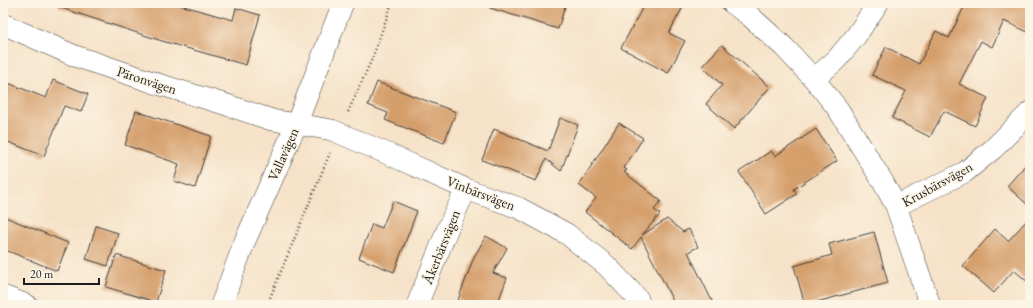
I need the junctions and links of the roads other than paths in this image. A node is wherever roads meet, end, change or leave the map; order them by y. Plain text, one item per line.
1 (343, 3) edge
2 (732, 3) edge
3 (878, 3) edge
4 (3, 24) edge
5 (814, 79) junction
6 (1030, 112) edge
7 (296, 125) junction
8 (466, 189) junction
9 (896, 206) junction
10 (3, 296) edge
11 (27, 305) edge
12 (221, 305) edge
13 (417, 305) edge
14 (640, 305) edge
15 (930, 305) edge

1 - 7 street, Vallavägen
2 - 5 street, Krusbärsvägen
3 - 5 street
4 - 7 street, Päronvägen
5 - 9 street, Krusbärsvägen
6 - 9 street, Krusbärsvägen
7 - 8 street, Vinbärsvägen
7 - 12 street, Vallavägen
8 - 13 street, Åkerbärsvägen
8 - 14 street, Vinbärsvägen
9 - 15 street, Krusbärsvägen
10 - 11 street

